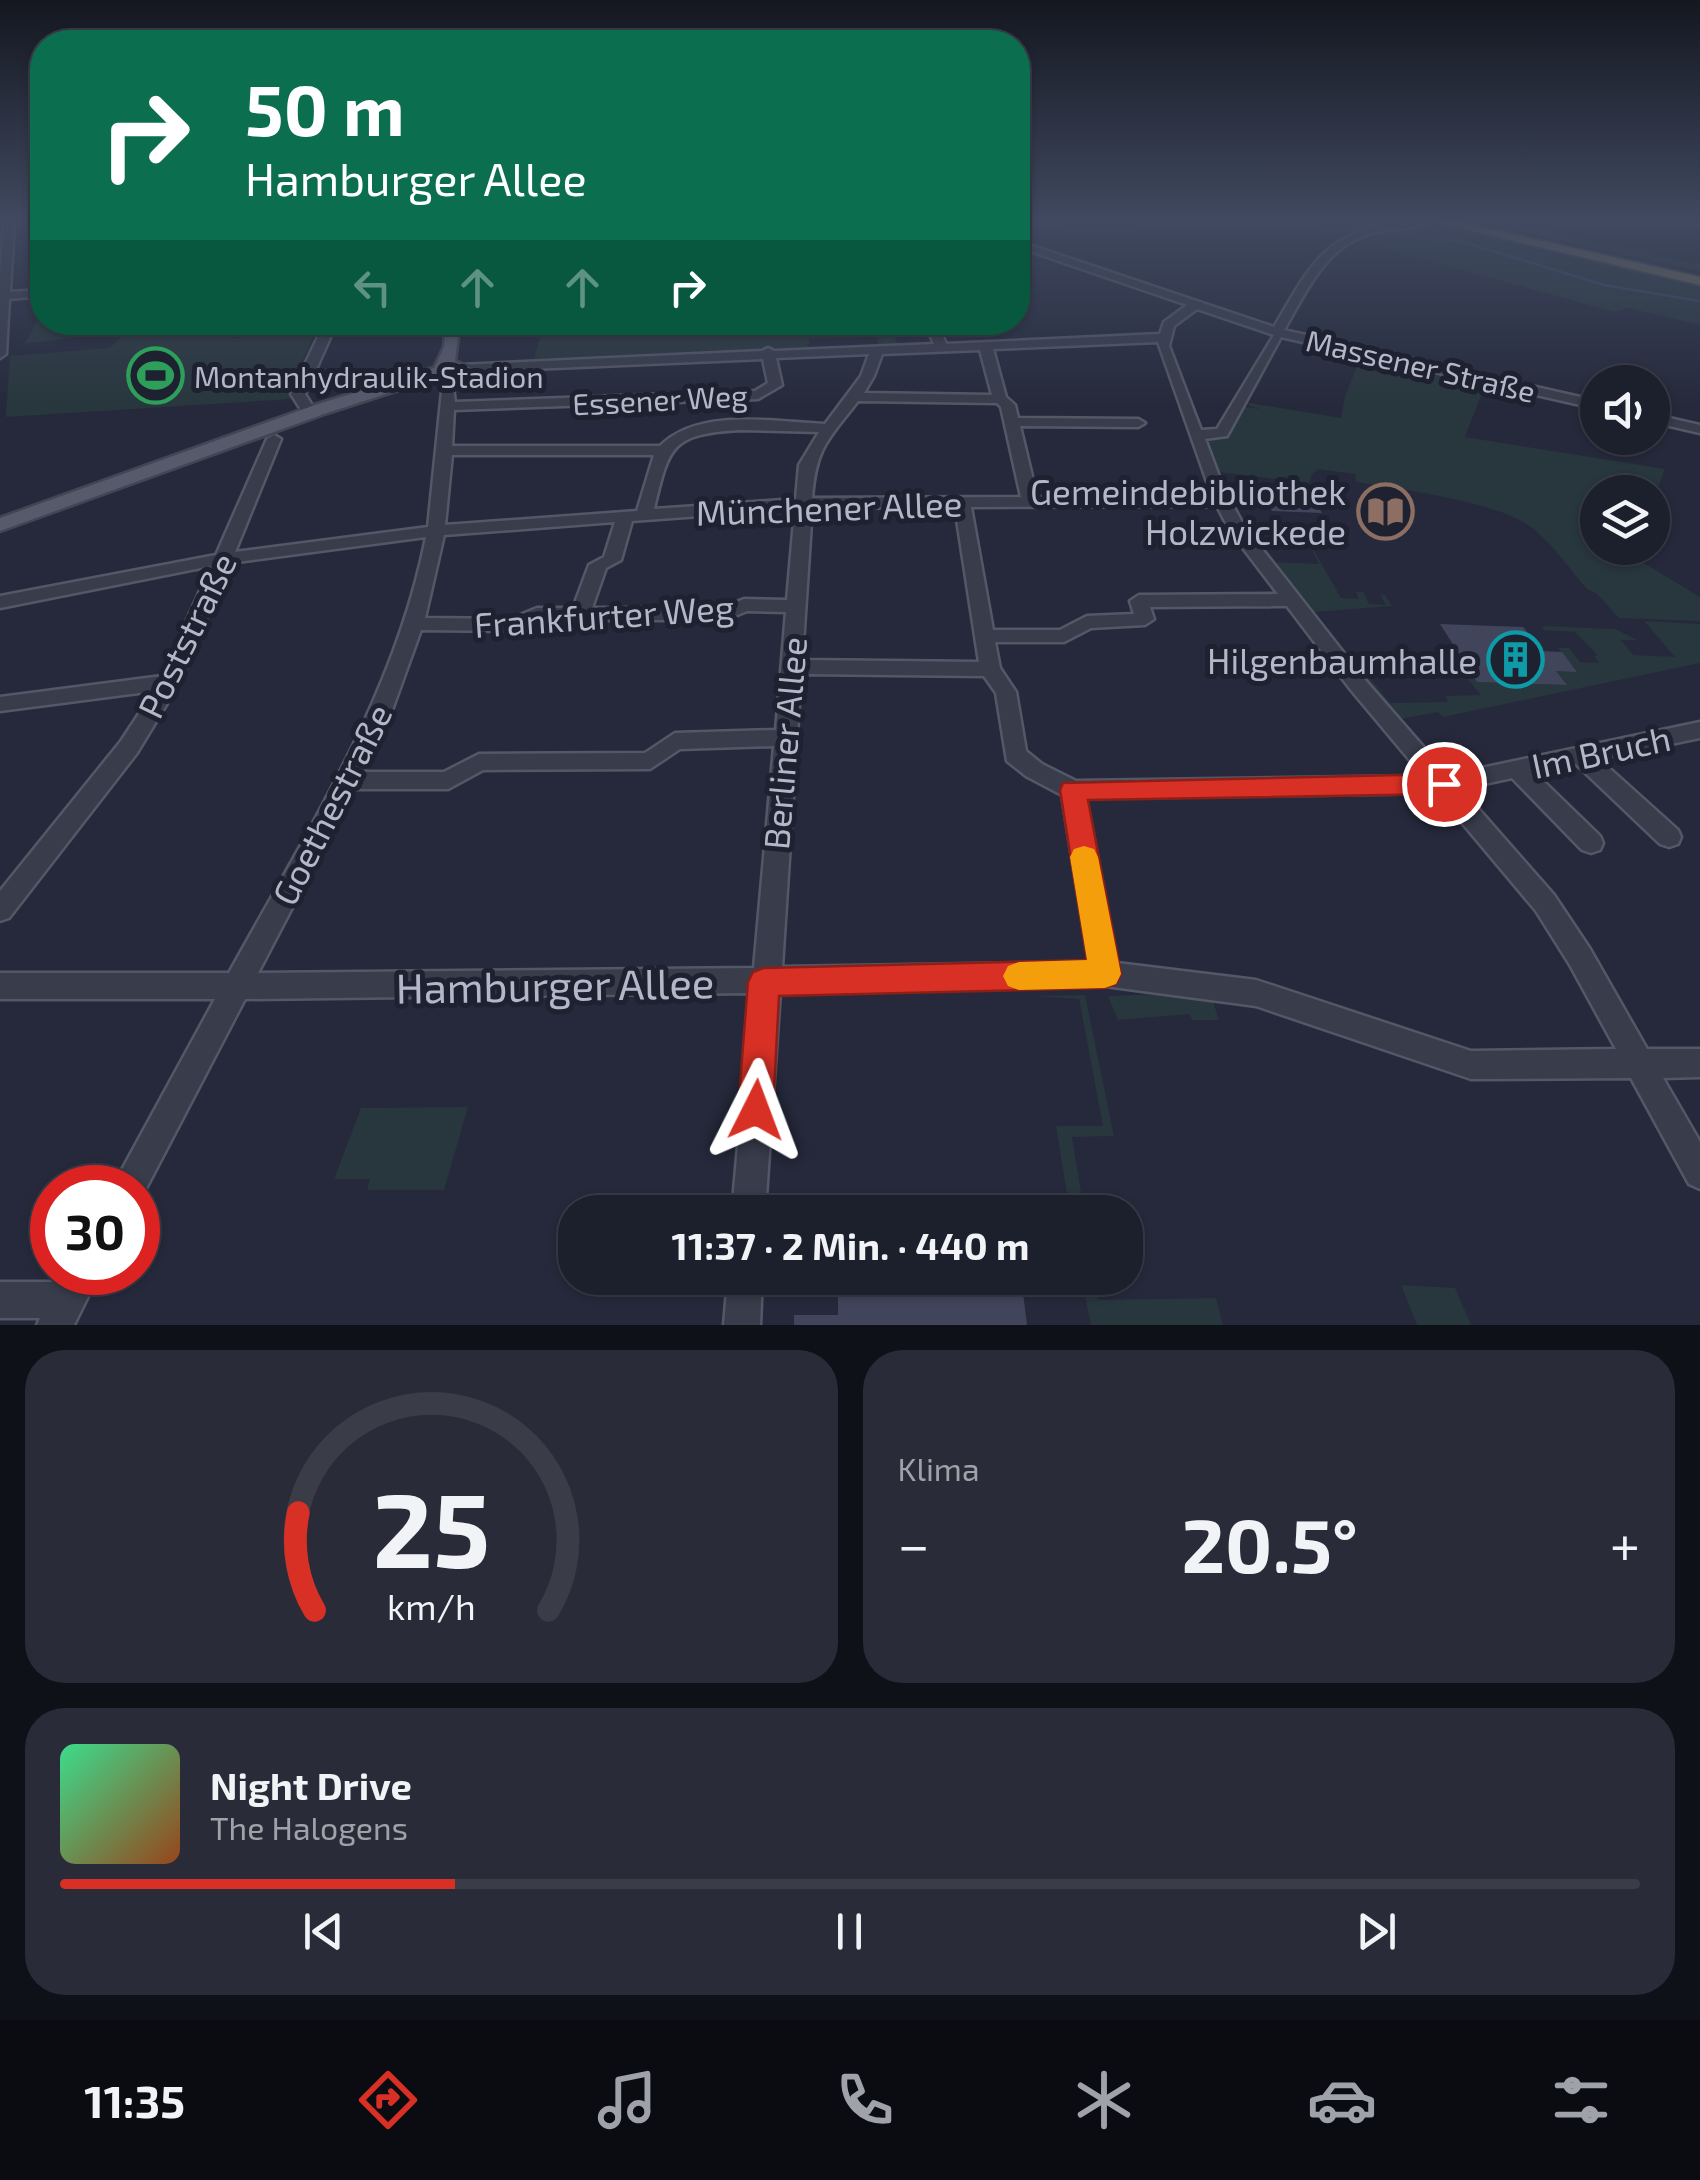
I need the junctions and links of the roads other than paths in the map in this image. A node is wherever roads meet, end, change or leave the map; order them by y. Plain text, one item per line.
1 (5, 283) edge
2 (1132, 283) edge
3 (1307, 283) edge
4 (30, 294) edge
5 (4, 296) junction
6 (1194, 304) junction
7 (324, 335) edge
8 (452, 335) edge
9 (936, 335) edge
10 (1277, 335) junction
11 (1163, 338) junction
12 (985, 344) junction
13 (941, 346) junction
14 (876, 348) junction
15 (768, 352) junction
16 (0, 354) edge
17 (450, 378) junction
18 (710, 396) junction
19 (851, 397) junction
20 (1000, 400) junction
21 (1580, 401) edge
22 (310, 413) junction
23 (1012, 422) junction
24 (1670, 422) edge
25 (1138, 424) dead end
26 (702, 428) junction
27 (825, 428) junction
28 (1700, 429) edge
29 (1196, 435) junction
30 (274, 439) dead end
31 (443, 450) junction
32 (664, 452) junction
33 (1030, 501) junction
34 (962, 502) junction
35 (1222, 502) junction
36 (804, 503) junction
37 (634, 516) junction
38 (0, 525) edge
39 (436, 531) junction
40 (224, 558) junction
41 (1291, 600) junction
42 (0, 602) edge
43 (795, 606) junction
44 (581, 612) junction
45 (412, 624) junction
46 (986, 636) junction
47 (790, 667) junction
48 (990, 670) junction
49 (170, 682) junction
50 (0, 704) edge
51 (1699, 732) edge
52 (784, 738) junction
53 (1582, 756) junction
54 (1516, 769) junction
55 (347, 781) junction
56 (1444, 784) junction
57 (1073, 790) junction
58 (1669, 836) dead end
59 (1591, 843) dead end
60 (0, 910) edge
61 (1105, 974) junction
62 (764, 982) junction
63 (0, 986) edge
64 (236, 986) junction
65 (1700, 1063) edge
66 (1641, 1065) junction
67 (140, 1165) edge
68 (1700, 1172) edge
69 (750, 1195) edge
70 (743, 1295) edge
71 (68, 1299) edge
72 (0, 1300) edge
73 (742, 1325) edge

1 - 5 street
2 - 6 street, Massener Straße
3 - 10 street
4 - 5 street
5 - 16 street
6 - 10 street, Massener Straße
6 - 11 street
7 - 22 street
8 - 17 main road, Goethestraße
9 - 13 street
10 - 21 street, Massener Straße
10 - 29 street
11 - 12 street
11 - 29 street
12 - 13 street
12 - 20 street
13 - 14 street
14 - 15 street
14 - 19 street, Berliner Allee
15 - 17 street
15 - 18 street, Essener Weg
17 - 18 street, Essener Weg
17 - 22 main road
17 - 31 street, Goethestraße
18 - 26 street
19 - 20 street
19 - 27 street, Berliner Allee
20 - 23 street
22 - 38 main road
23 - 25 street
23 - 33 street
24 - 28 street
26 - 27 street
26 - 32 street
27 - 36 street, Berliner Allee
29 - 35 street
30 - 40 street, Poststraße
31 - 32 street
31 - 39 street, Goethestraße
32 - 37 street
33 - 34 street, Münchener Allee
33 - 35 street, Münchener Allee
34 - 36 street, Münchener Allee
34 - 46 street
35 - 41 street
36 - 37 street, Münchener Allee
36 - 43 street, Berliner Allee
37 - 39 street, Münchener Allee
37 - 44 street
39 - 40 street, Münchener Allee
39 - 45 street, Goethestraße
40 - 42 street, Münchener Allee
40 - 49 street, Poststraße
41 - 46 street
41 - 56 street
43 - 44 street, Frankfurter Weg
43 - 47 street, Berliner Allee
44 - 45 street, Frankfurter Weg
45 - 55 street, Goethestraße
46 - 48 street
47 - 48 street
47 - 52 street, Berliner Allee
48 - 57 street
49 - 50 street
49 - 60 street, Poststraße
51 - 53 street, Im Bruch
52 - 55 street
52 - 62 street, Berliner Allee
53 - 54 street, Im Bruch
53 - 58 street
54 - 56 street, Im Bruch
54 - 59 street
55 - 64 street, Goethestraße
56 - 57 street, Im Bruch
56 - 66 street
57 - 61 street
61 - 62 street, Hamburger Allee
61 - 66 street, Hamburger Allee
62 - 64 street, Hamburger Allee
62 - 69 street, Berliner Allee
63 - 64 street, Hamburger Allee
64 - 67 street, Goethestraße
65 - 66 street, Hamburger Allee
66 - 68 street
70 - 73 street
71 - 72 street

